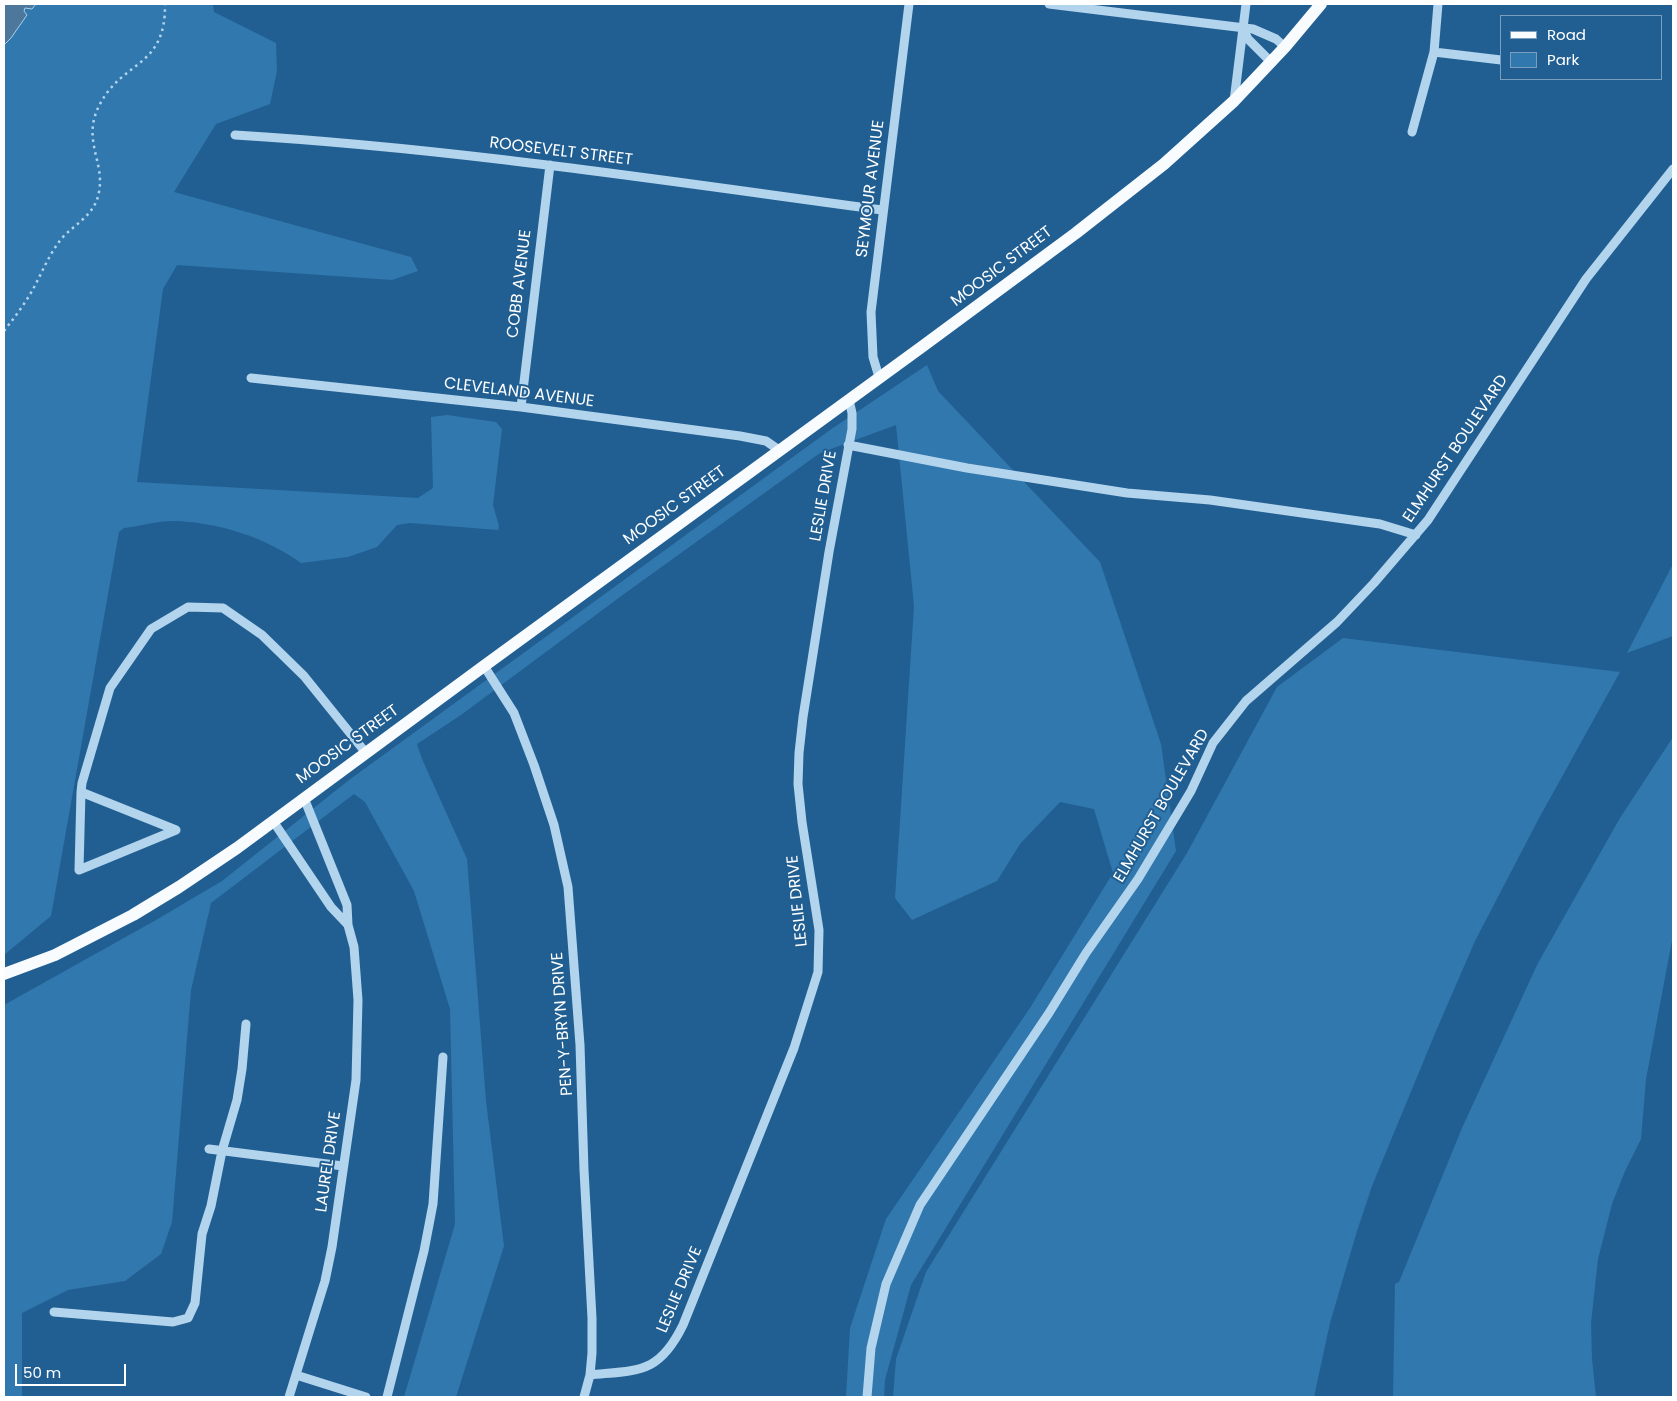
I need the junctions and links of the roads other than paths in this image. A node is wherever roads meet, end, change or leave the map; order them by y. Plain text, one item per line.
1 (909, 4) edge
2 (1049, 4) edge
3 (1246, 4) edge
4 (1321, 4) edge
5 (1438, 4) edge
6 (1243, 28) junction
7 (1285, 47) junction
8 (1434, 52) junction
9 (1500, 60) edge
10 (1271, 62) junction
11 (1234, 101) junction
12 (1412, 132) dead end
13 (235, 136) dead end
14 (550, 165) junction
15 (1673, 169) edge
16 (882, 210) junction
17 (879, 377) junction
18 (252, 378) dead end
19 (848, 400) junction
20 (521, 407) junction
21 (848, 445) junction
22 (779, 450) junction
23 (1416, 535) junction
24 (484, 666) junction
25 (366, 753) junction
26 (81, 792) junction
27 (304, 798) junction
28 (273, 821) junction
29 (348, 925) junction
30 (4, 974) edge
31 (246, 1024) dead end
32 (443, 1057) dead end
33 (209, 1149) dead end
34 (222, 1151) junction
35 (344, 1166) junction
36 (54, 1312) dead end
37 (296, 1375) junction
38 (590, 1375) junction
39 (289, 1397) edge
40 (366, 1397) edge
41 (387, 1397) edge
42 (584, 1397) edge
43 (867, 1397) edge

1 - 16 street, SEYMOUR AVENUE
2 - 6 street
3 - 6 street
4 - 7 main road, MOOSIC STREET
5 - 8 street
6 - 7 street
6 - 10 street
6 - 11 street
7 - 10 main road, MOOSIC STREET
8 - 9 street
8 - 12 street
10 - 11 main road, MOOSIC STREET
11 - 17 main road, MOOSIC STREET
13 - 14 street, ROOSEVELT STREET
14 - 16 street, ROOSEVELT STREET
14 - 20 street, COBB AVENUE
15 - 23 street, ELMHURST BOULEVARD
16 - 17 street, SEYMOUR AVENUE
17 - 19 main road, MOOSIC STREET
18 - 20 street, CLEVELAND AVENUE
19 - 21 street, LESLIE DRIVE
19 - 22 main road, MOOSIC STREET
20 - 22 street, CLEVELAND AVENUE
21 - 23 street
21 - 38 street, LESLIE DRIVE
22 - 24 main road, MOOSIC STREET
23 - 43 street, ELMHURST BOULEVARD
24 - 25 main road, MOOSIC STREET
24 - 38 street, PEN-Y-BRYN DRIVE
25 - 26 street
25 - 27 main road, MOOSIC STREET
26 - 26 street
27 - 28 main road, MOOSIC STREET
27 - 29 street, LAUREL DRIVE
28 - 29 street
28 - 30 main road, MOOSIC STREET
29 - 35 street, LAUREL DRIVE
31 - 34 street
32 - 41 street
33 - 34 street
34 - 35 street
34 - 36 street
35 - 37 street, LAUREL DRIVE
37 - 39 street, LAUREL DRIVE
37 - 40 street
38 - 42 street, PEN-Y-BRYN DRIVE

